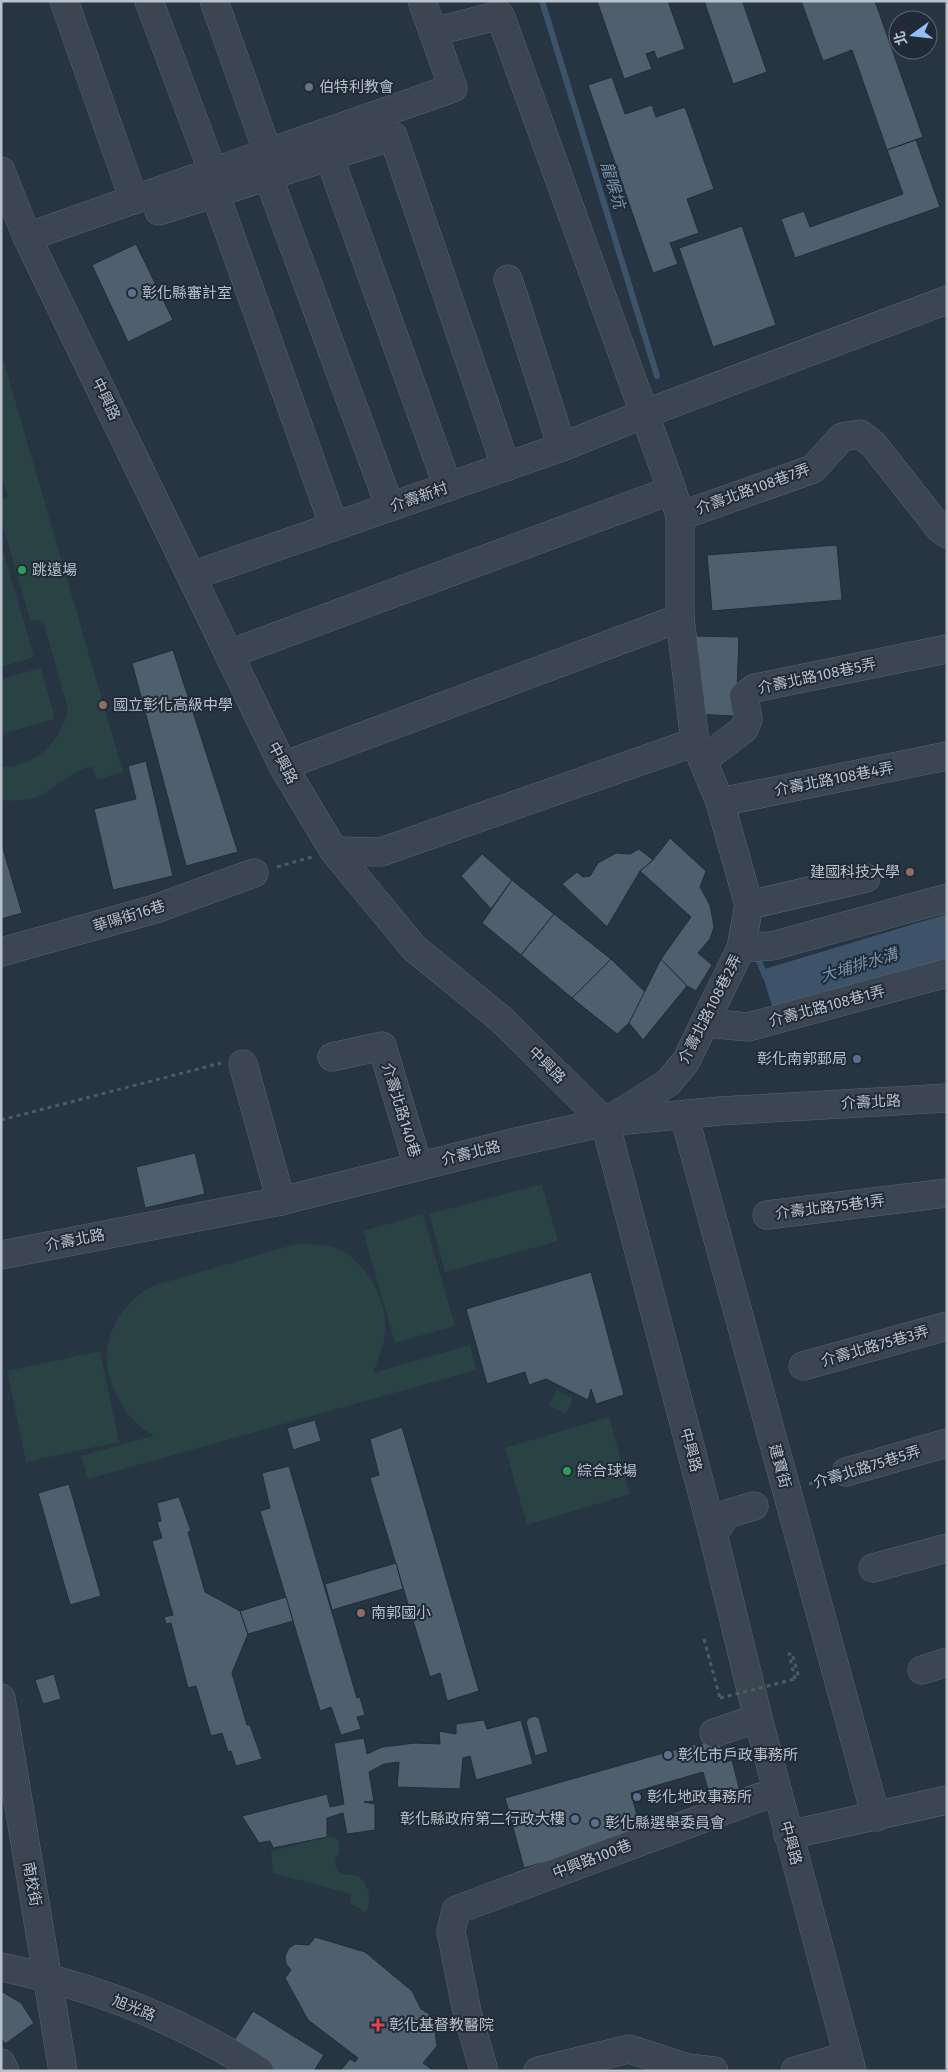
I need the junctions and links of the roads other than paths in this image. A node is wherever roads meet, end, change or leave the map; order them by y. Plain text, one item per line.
1 (64, 1) edge
2 (149, 1) edge
3 (214, 1) edge
4 (422, 1) edge
5 (504, 8) edge
6 (433, 32) junction
7 (329, 156) junction
8 (268, 164) junction
9 (1, 171) edge
10 (214, 183) junction
11 (134, 200) junction
12 (159, 211) dead end
13 (28, 237) junction
14 (508, 279) dead end
15 (947, 300) edge
16 (644, 414) junction
17 (562, 447) junction
18 (506, 467) junction
19 (448, 487) junction
20 (672, 490) junction
21 (390, 507) junction
22 (680, 516) junction
23 (334, 526) junction
24 (947, 534) edge
25 (192, 576) junction
26 (680, 618) junction
27 (947, 649) edge
28 (229, 654) junction
29 (699, 751) junction
30 (947, 756) edge
31 (283, 766) junction
32 (720, 802) junction
33 (334, 851) junction
34 (254, 873) road end
35 (866, 878) dead end
36 (947, 898) edge
37 (749, 905) junction
38 (741, 948) junction
39 (1, 952) edge
40 (947, 973) edge
41 (706, 1023) junction
42 (332, 1057) dead end
43 (243, 1064) road end
44 (947, 1098) edge
45 (684, 1115) junction
46 (605, 1122) junction
47 (418, 1166) junction
48 (947, 1193) edge
49 (281, 1201) junction
50 (768, 1215) dead end
51 (1, 1255) edge
52 (947, 1326) edge
53 (803, 1366) dead end
54 (947, 1443) edge
55 (846, 1472) road end
56 (754, 1506) dead end
57 (713, 1534) junction
58 (947, 1548) edge
59 (873, 1568) dead end
60 (1, 1698) edge
61 (758, 1718) junction
62 (714, 1733) dead end
63 (777, 1791) junction
64 (947, 1800) edge
65 (876, 1817) junction
66 (788, 1835) junction
67 (1, 1967) edge
68 (49, 1977) junction
69 (1, 2063) edge
70 (850, 2064) edge
71 (254, 2069) edge
72 (688, 2069) edge
73 (5, 2071) edge
74 (63, 2071) edge
75 (484, 2071) edge
76 (538, 2071) edge
77 (714, 2071) edge
78 (795, 2071) edge

1 - 11 street
2 - 10 street
3 - 8 street
4 - 6 street
5 - 6 street
5 - 16 street
6 - 8 street
7 - 8 street
7 - 18 street
7 - 19 street
8 - 10 street
8 - 21 street
9 - 13 street, 中興路
10 - 11 street
10 - 12 street
10 - 23 street
11 - 13 street
13 - 25 street, 中興路
14 - 17 street
15 - 16 street, 介壽新村
16 - 17 street, 介壽新村
16 - 20 street
17 - 18 street, 介壽新村
18 - 19 street, 介壽新村
19 - 21 street, 介壽新村
20 - 22 street
20 - 28 street
21 - 23 street, 介壽新村
22 - 24 street, 介壽北路108巷7弄
22 - 26 street
23 - 25 street, 介壽新村
25 - 28 street, 中興路
26 - 29 street
26 - 31 street
27 - 29 street, 介壽北路108巷5弄
28 - 31 street, 中興路
29 - 32 street
29 - 33 street
30 - 32 street, 介壽北路108巷4弄
31 - 33 street, 中興路
32 - 37 street
33 - 46 street, 中興路
34 - 39 street, 華陽街16巷
35 - 37 street
36 - 38 street, 介壽北路108巷2弄
37 - 38 street
38 - 41 street, 介壽北路108巷2弄
40 - 41 street, 介壽北路108巷1弄
41 - 46 street, 介壽北路108巷2弄
42 - 47 street, 介壽北路140巷
43 - 49 street
44 - 45 street, 介壽北路
45 - 46 street, 介壽北路
45 - 65 street, 建寶街
46 - 47 street, 介壽北路
46 - 57 street, 中興路
47 - 49 street, 介壽北路
48 - 50 street, 介壽北路75巷1弄
49 - 51 street, 介壽北路
52 - 53 street, 介壽北路75巷3弄
54 - 55 street, 介壽北路75巷5弄
56 - 57 street
57 - 61 street, 中興路
58 - 59 street
60 - 68 street, 南校街
61 - 62 street
61 - 63 street, 中興路
63 - 66 street, 中興路
63 - 75 street, 中興路100巷
64 - 65 street
65 - 66 street
66 - 70 street, 中興路
67 - 68 street, 旭光路
68 - 71 street, 旭光路
68 - 74 street, 南校街
69 - 73 street
70 - 78 street
72 - 76 street
72 - 77 street

